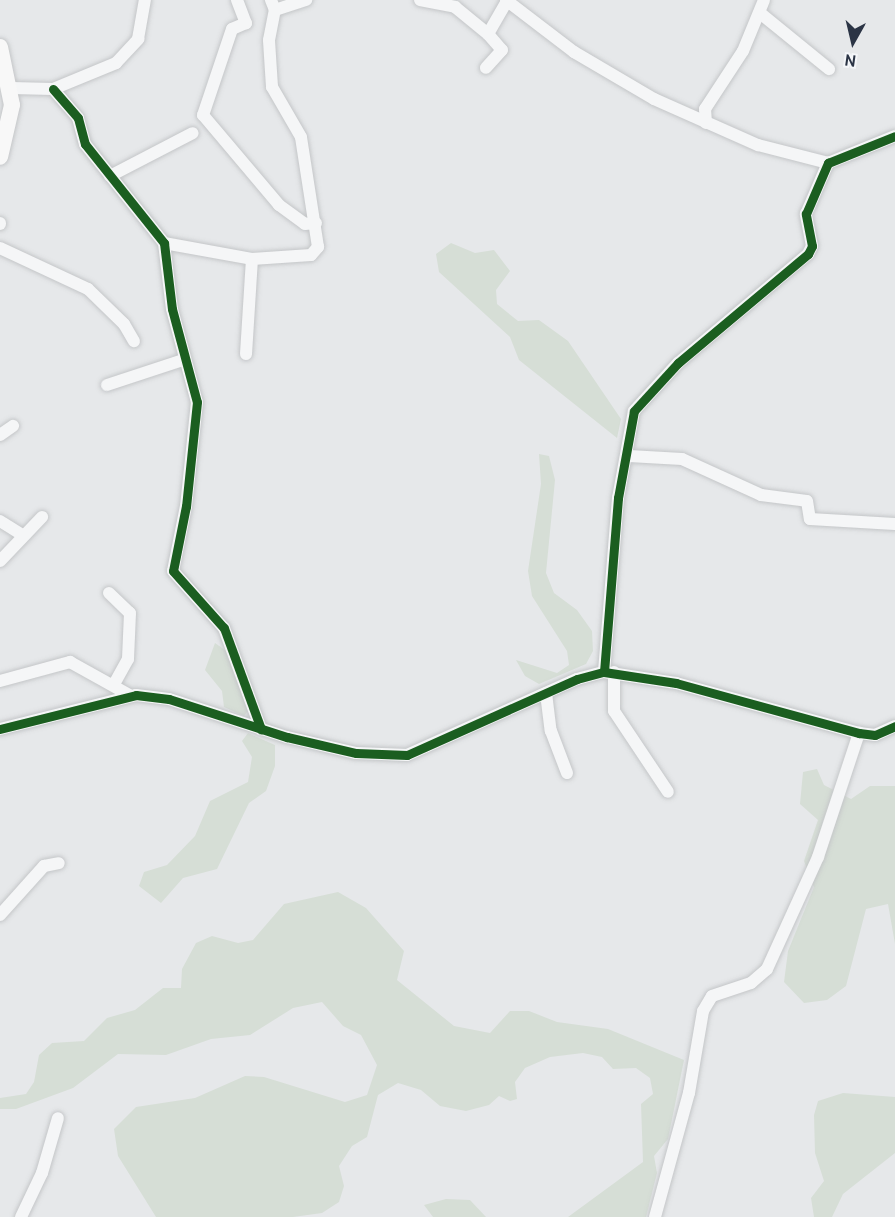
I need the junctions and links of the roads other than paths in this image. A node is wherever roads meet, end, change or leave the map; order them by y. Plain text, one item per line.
1 (145, 0) edge
2 (237, 0) edge
3 (306, 0) edge
4 (420, 0) edge
5 (764, 0) edge
6 (507, 1) edge
7 (273, 5) edge
8 (760, 13) junction
9 (488, 34) junction
10 (0, 47) edge
11 (486, 68) dead end
12 (829, 69) dead end
13 (11, 88) junction
14 (53, 89) junction
15 (706, 123) junction
16 (193, 133) dead end
17 (895, 136) edge
18 (0, 157) edge
19 (828, 164) junction
20 (110, 176) junction
21 (316, 223) junction
22 (164, 243) junction
23 (0, 249) edge
24 (252, 260) junction
25 (134, 341) dead end
26 (246, 354) dead end
27 (183, 360) junction
28 (107, 385) dead end
29 (13, 426) dead end
30 (0, 435) edge
31 (629, 456) junction
32 (42, 517) dead end
33 (0, 521) edge
34 (895, 524) edge
35 (22, 535) junction
36 (0, 561) edge
37 (109, 593) dead end
38 (609, 672) junction
39 (0, 681) edge
40 (114, 684) junction
41 (546, 693) junction
42 (131, 696) junction
43 (895, 726) edge
44 (0, 729) edge
45 (261, 729) junction
46 (859, 733) junction
47 (567, 773) dead end
48 (668, 792) dead end
49 (60, 863) dead end
50 (0, 915) edge
51 (58, 1118) dead end
52 (21, 1217) edge
53 (655, 1217) edge

1 - 14 street
2 - 21 street
3 - 7 street
4 - 9 street
5 - 8 street
6 - 9 street
6 - 15 street
7 - 21 street
8 - 12 street
8 - 15 street
9 - 11 street
10 - 13 street
13 - 14 street
13 - 18 street
14 - 20 street
15 - 19 street
16 - 20 street
17 - 19 street
19 - 31 street
20 - 22 street
21 - 24 street
22 - 24 street
22 - 27 street
23 - 25 street
24 - 26 street
27 - 28 street
27 - 45 street
29 - 30 street
31 - 34 street
31 - 38 street
32 - 35 street
33 - 35 street
35 - 36 street
37 - 40 street
38 - 41 street
38 - 46 street
38 - 48 street
39 - 40 street
40 - 42 street
41 - 45 street
41 - 47 street
42 - 44 street
42 - 45 street
43 - 46 street
46 - 53 street
49 - 50 street
51 - 52 street

